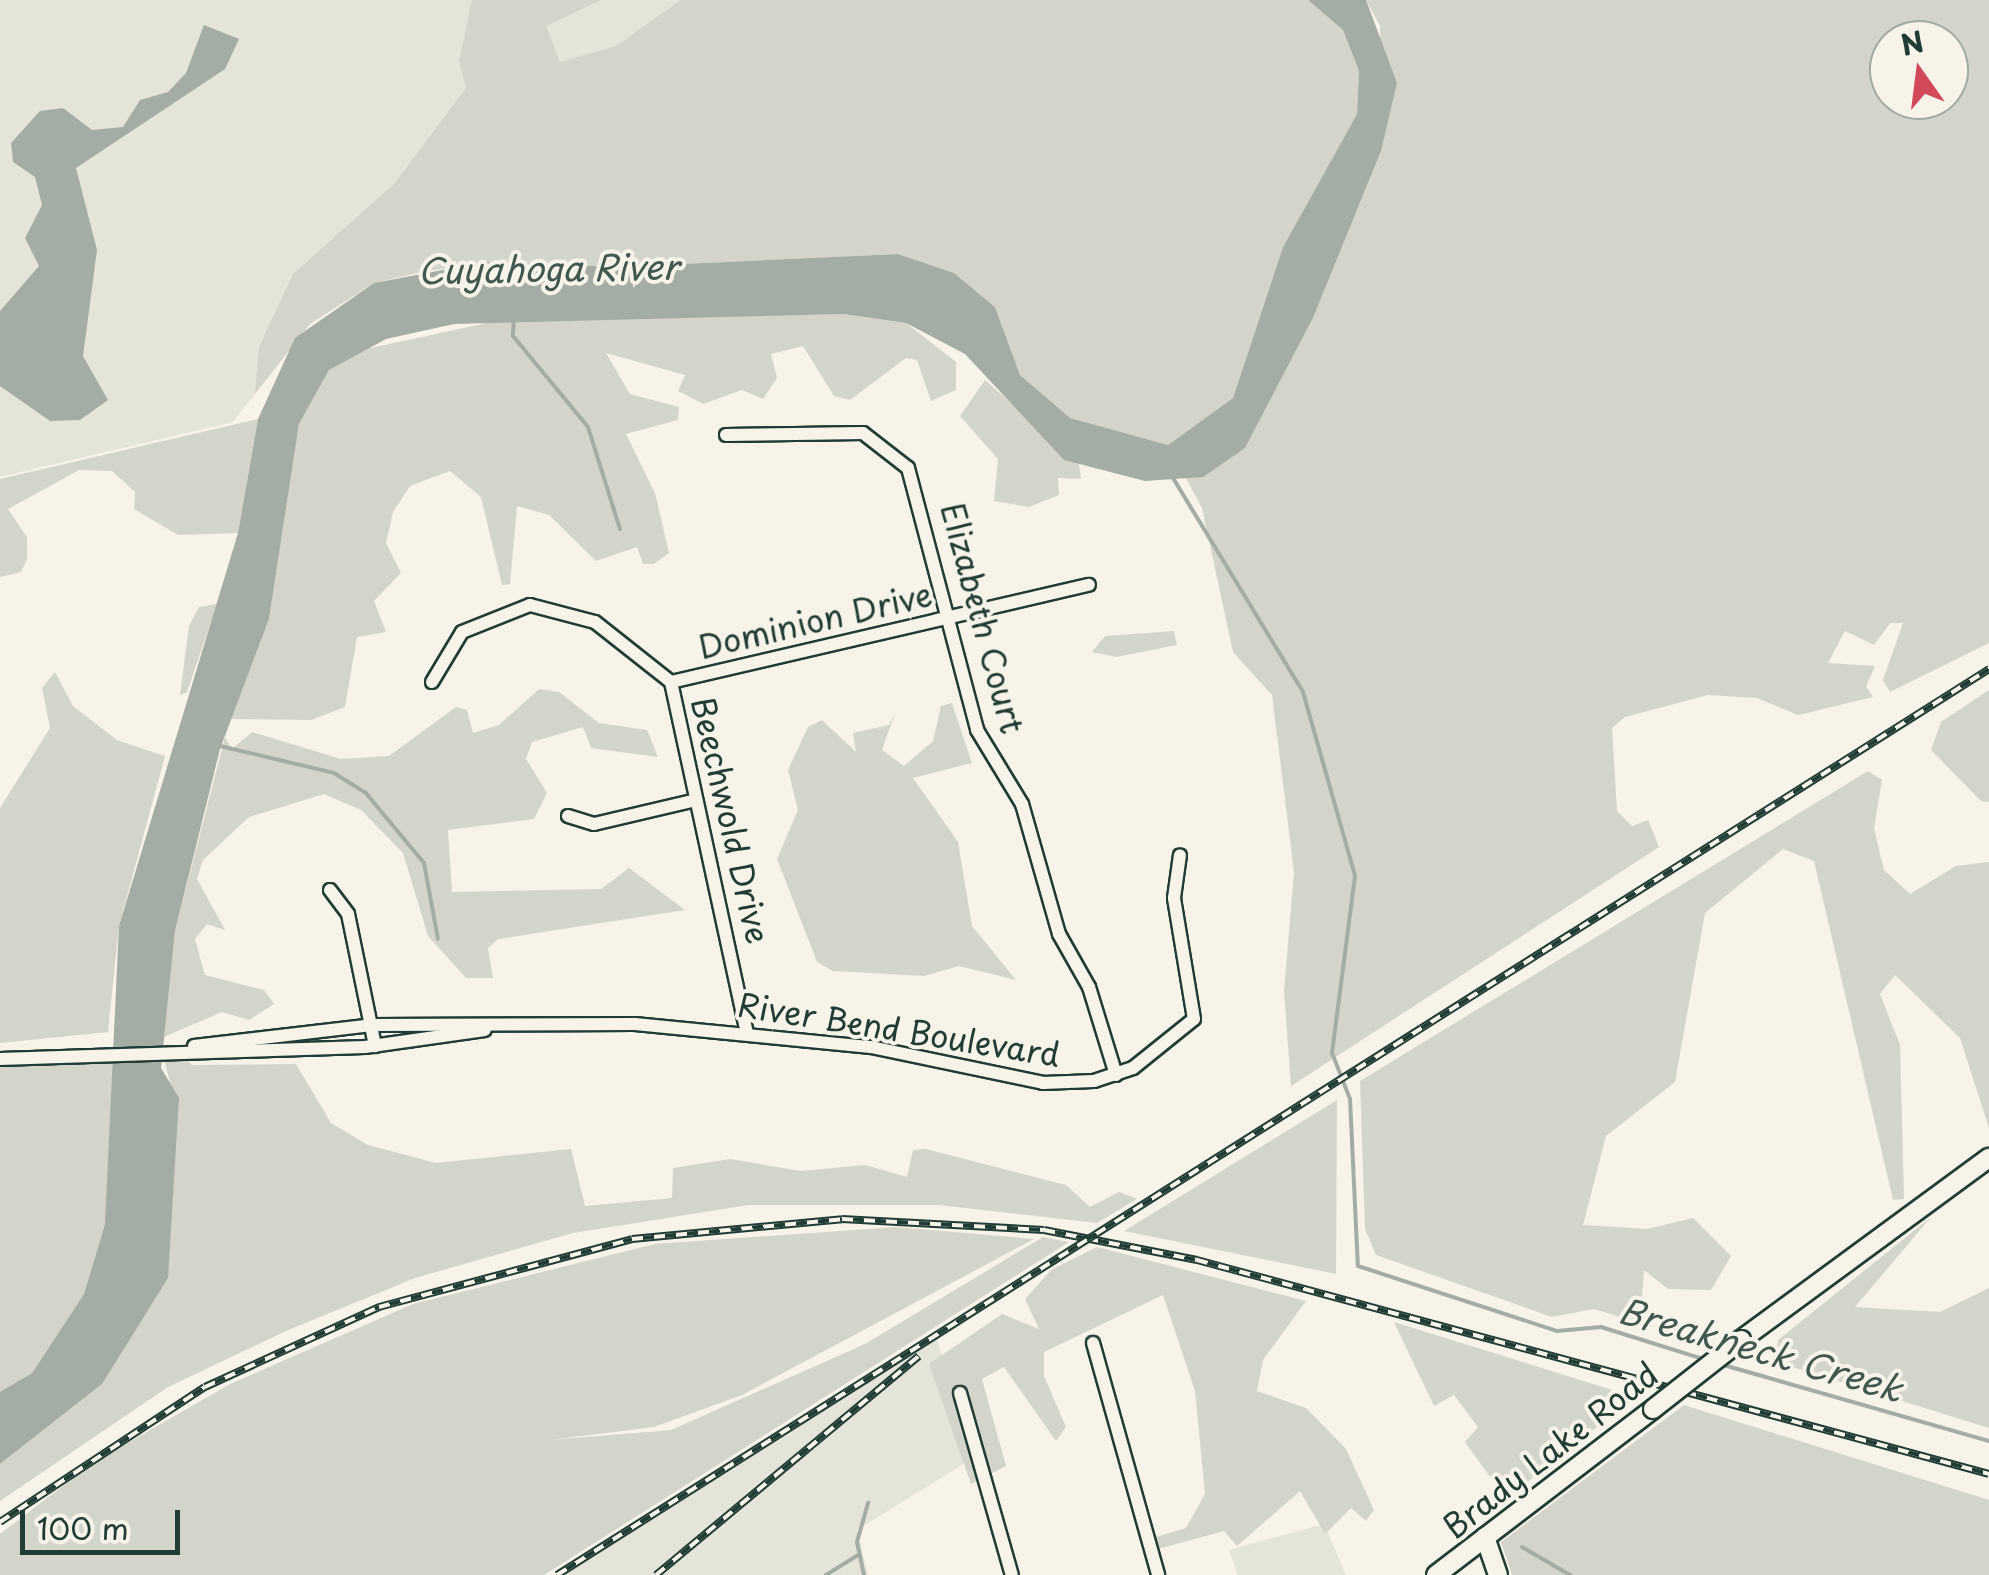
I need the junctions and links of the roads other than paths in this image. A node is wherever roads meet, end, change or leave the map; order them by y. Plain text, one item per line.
1 (726, 435) dead end
2 (1089, 585) dead end
3 (951, 618) junction
4 (432, 682) dead end
5 (671, 682) junction
6 (696, 800) junction
7 (568, 816) dead end
8 (1180, 855) dead end
9 (330, 890) dead end
10 (372, 1024) junction
11 (492, 1028) junction
12 (746, 1030) junction
13 (188, 1046) junction
14 (375, 1046) junction
15 (0, 1059) edge
16 (1116, 1075) junction
17 (1989, 1158) edge
18 (1094, 1343) dead end
19 (960, 1393) dead end
20 (1485, 1536) junction
21 (1012, 1575) edge
22 (1158, 1575) edge
23 (1436, 1575) edge
24 (1498, 1575) edge

1 - 3 street, Elizabeth Court
2 - 3 street, Dominion Drive
3 - 5 street, Dominion Drive
3 - 16 street, Elizabeth Court
4 - 5 street
5 - 6 street, Beechwold Drive
6 - 7 street
6 - 12 street, Beechwold Drive
8 - 16 street
9 - 10 street
10 - 11 street, River Bend Boulevard
10 - 13 street, River Bend Boulevard
10 - 14 street
11 - 12 street, River Bend Boulevard
11 - 14 street, River Bend Boulevard
12 - 16 street, River Bend Boulevard
13 - 14 street, River Bend Boulevard
13 - 15 street, River Bend Boulevard
17 - 20 street, Brady Lake Road, bridge
18 - 22 street
19 - 21 street
20 - 23 street, Brady Lake Road
20 - 24 street

